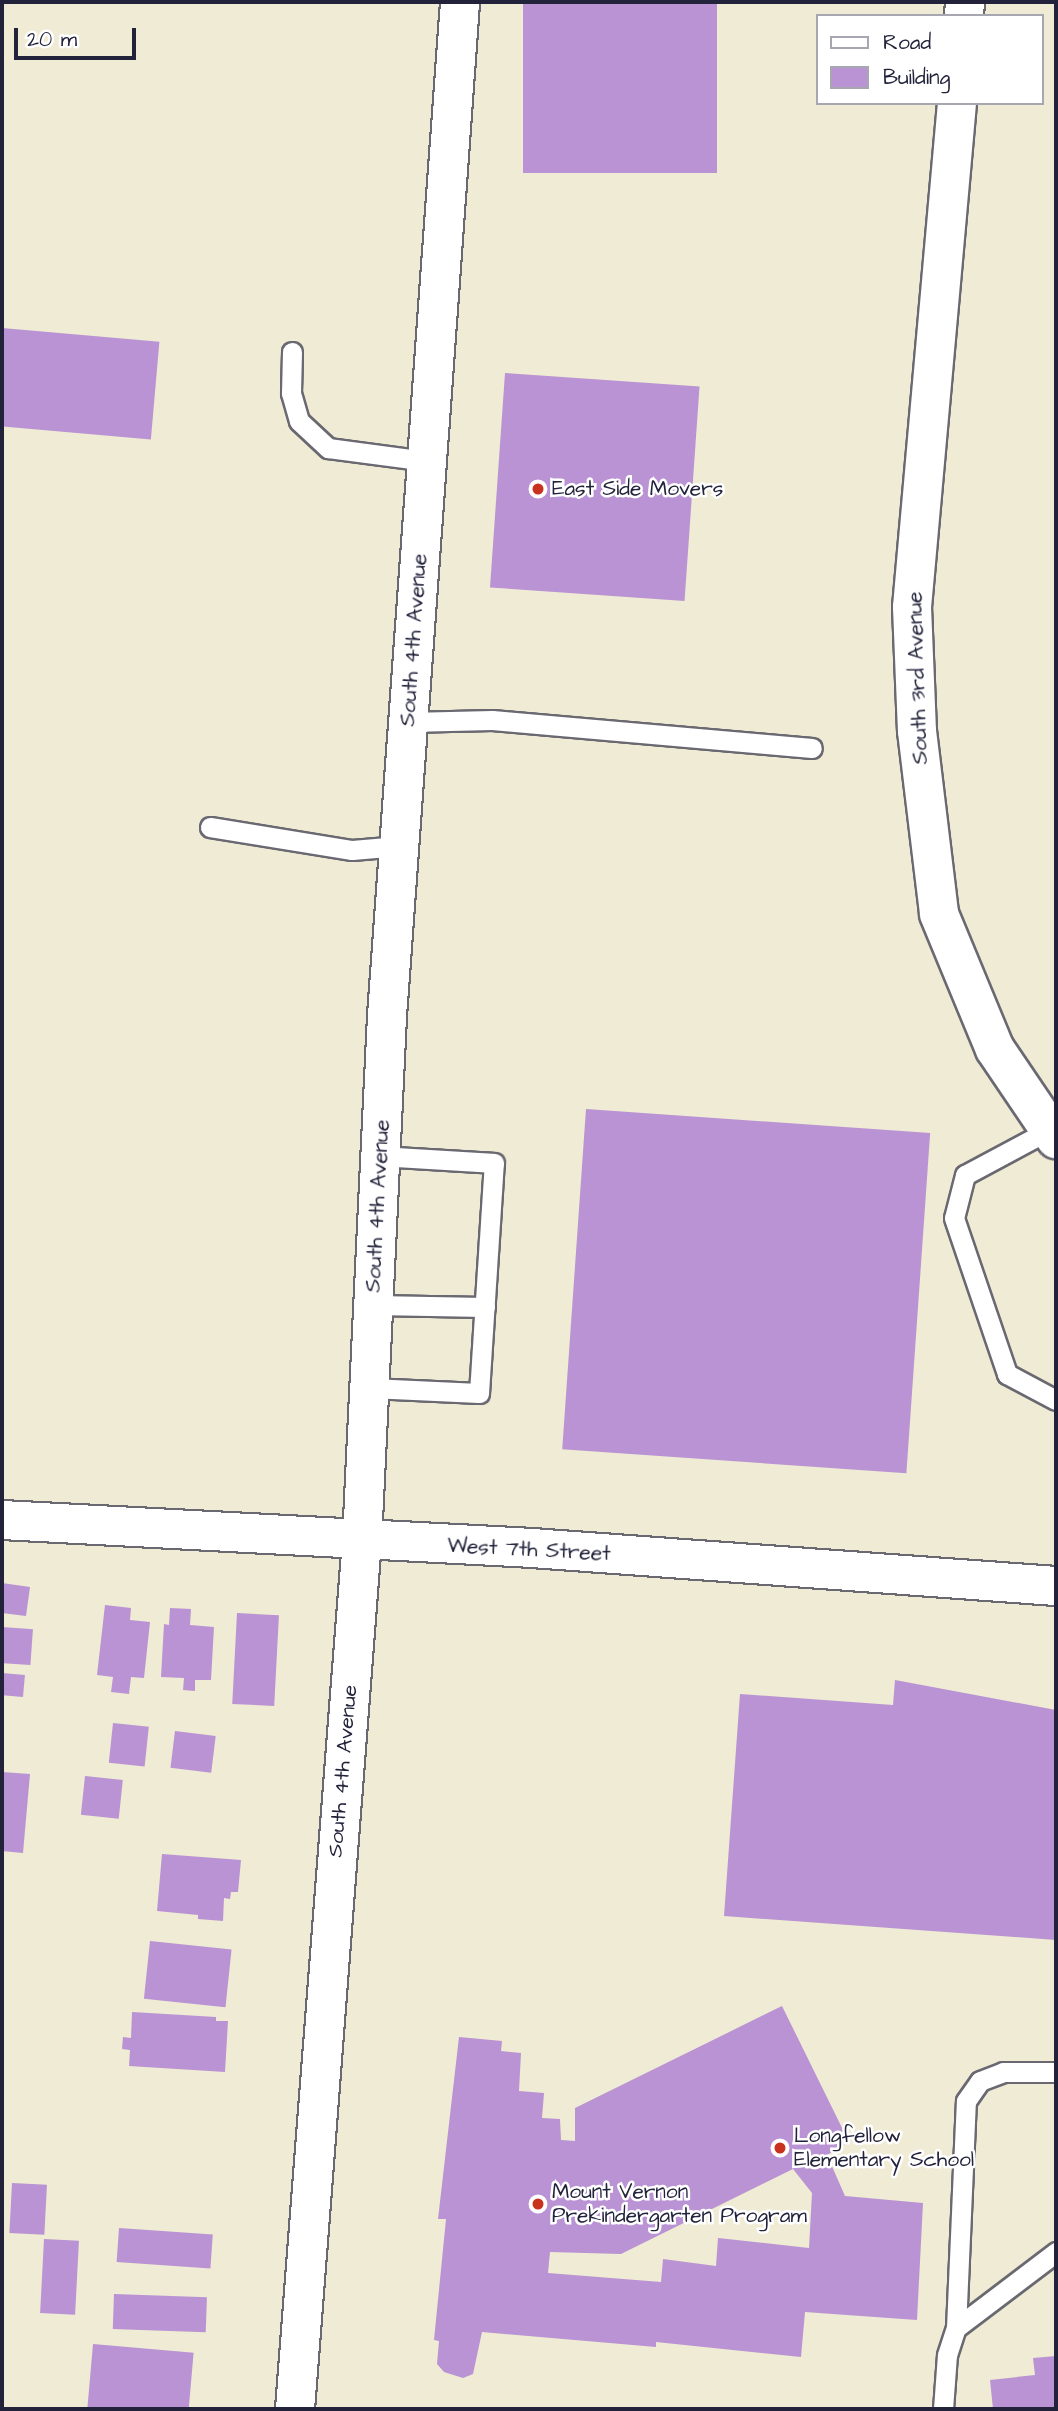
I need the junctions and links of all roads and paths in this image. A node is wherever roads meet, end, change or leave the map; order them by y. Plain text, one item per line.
1 (460, 2) edge
2 (957, 105) edge
3 (292, 352) dead end
4 (427, 461) junction
5 (408, 722) junction
6 (812, 748) dead end
7 (211, 827) dead end
8 (399, 846) junction
9 (1053, 1135) edge
10 (380, 1156) junction
11 (374, 1305) junction
12 (485, 1307) junction
13 (370, 1388) junction
14 (1056, 1400) edge
15 (2, 1520) edge
16 (362, 1541) junction
17 (1056, 1586) edge
18 (1056, 2072) edge
19 (1056, 2252) edge
20 (956, 2328) junction
21 (295, 2409) edge
22 (943, 2409) edge

1 - 4 street, South 4th Avenue
2 - 9 street, South 3rd Avenue
3 - 4 lane
4 - 5 street, South 4th Avenue
5 - 6 lane
5 - 8 street, South 4th Avenue
7 - 8 lane
8 - 10 street, South 4th Avenue
9 - 14 lane
10 - 11 street, South 4th Avenue
10 - 12 lane
11 - 12 lane
11 - 13 street, South 4th Avenue
12 - 13 lane
13 - 16 street, South 4th Avenue
15 - 16 street, West 7th Street
16 - 17 street, West 7th Street
16 - 21 street, South 4th Avenue
18 - 20 lane
19 - 20 lane
20 - 22 lane

